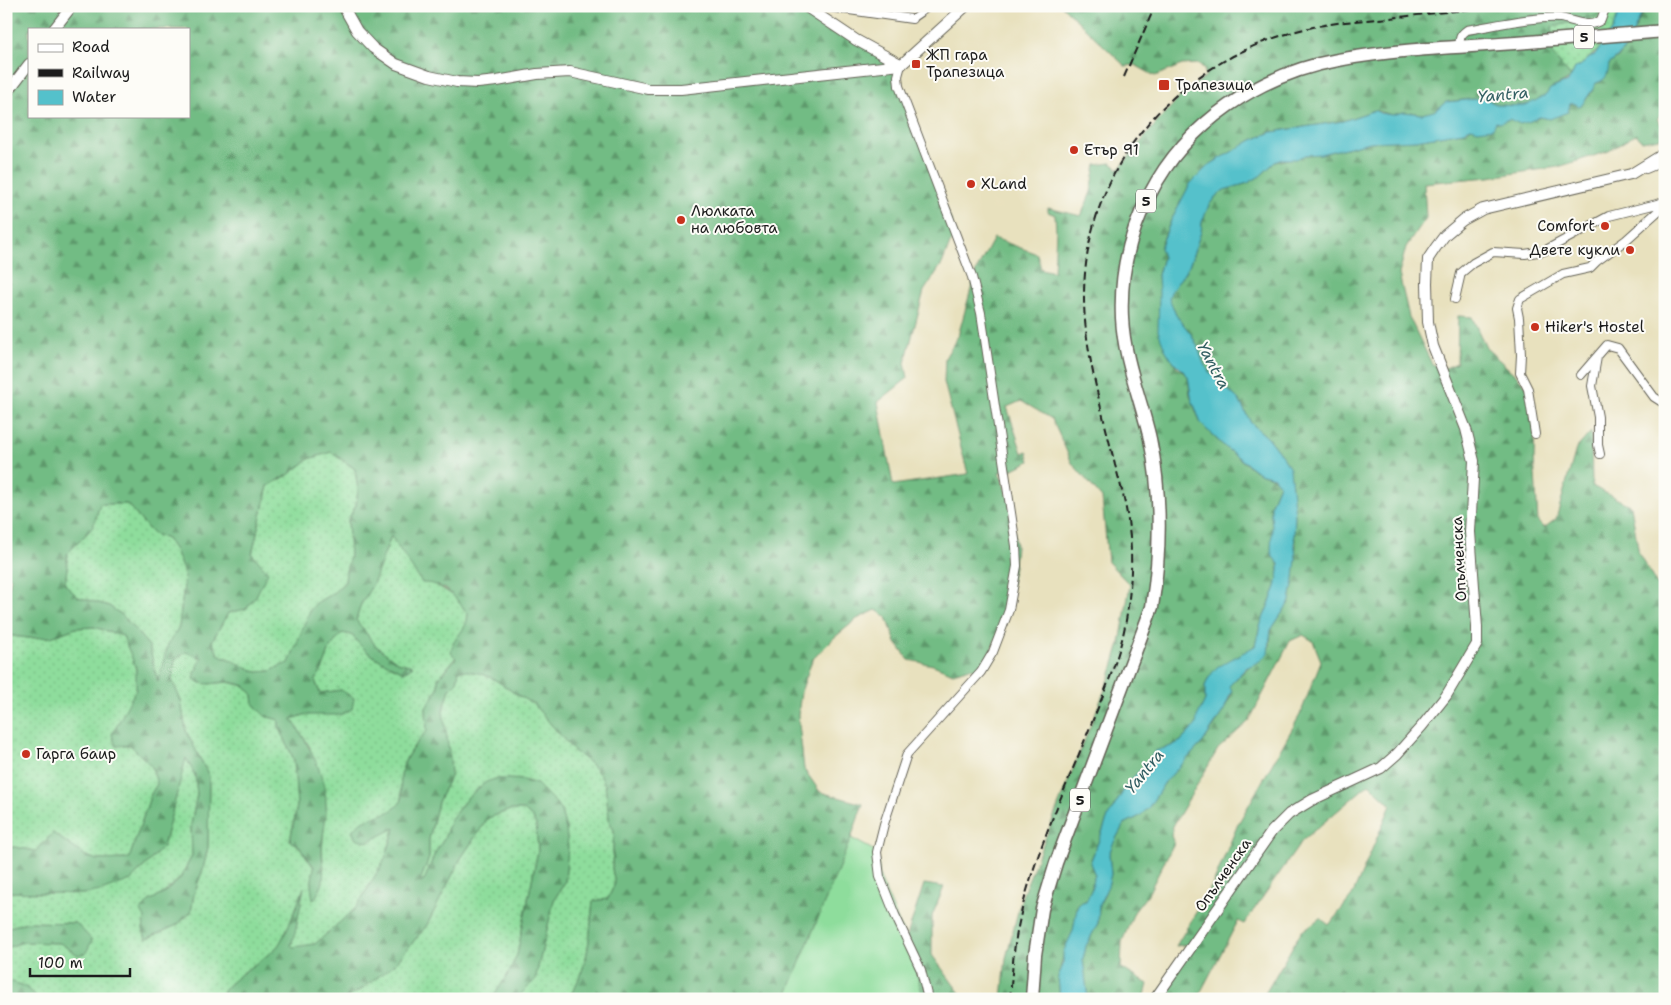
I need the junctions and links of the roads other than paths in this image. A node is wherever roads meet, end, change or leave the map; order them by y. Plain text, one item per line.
1 (72, 6) edge
2 (343, 6) edge
3 (805, 6) edge
4 (821, 6) edge
5 (932, 6) edge
6 (966, 6) edge
7 (1606, 6) edge
8 (912, 19) joint
9 (55, 28) edge
10 (1665, 31) edge
11 (1460, 47) junction
12 (28, 65) edge
13 (901, 65) junction
14 (6, 94) edge
15 (1665, 153) edge
16 (1665, 161) edge
17 (1631, 174) junction
18 (1665, 204) edge
19 (1455, 299) dead end
20 (1597, 357) junction
21 (1580, 375) dead end
22 (1665, 404) edge
23 (1535, 434) dead end
24 (1600, 454) dead end
25 (928, 999) edge
26 (1032, 999) edge
27 (1155, 999) edge

1 - 9 street
2 - 13 street
3 - 13 street
4 - 8 street
5 - 8 street
6 - 13 street
7 - 11 street
10 - 11 main road, 5
11 - 26 main road, 5
12 - 14 street
13 - 25 street
15 - 17 street, Опълченска
16 - 17 street
17 - 27 street, Опълченска
18 - 19 street
18 - 23 street
20 - 21 street
20 - 22 street
20 - 24 street

